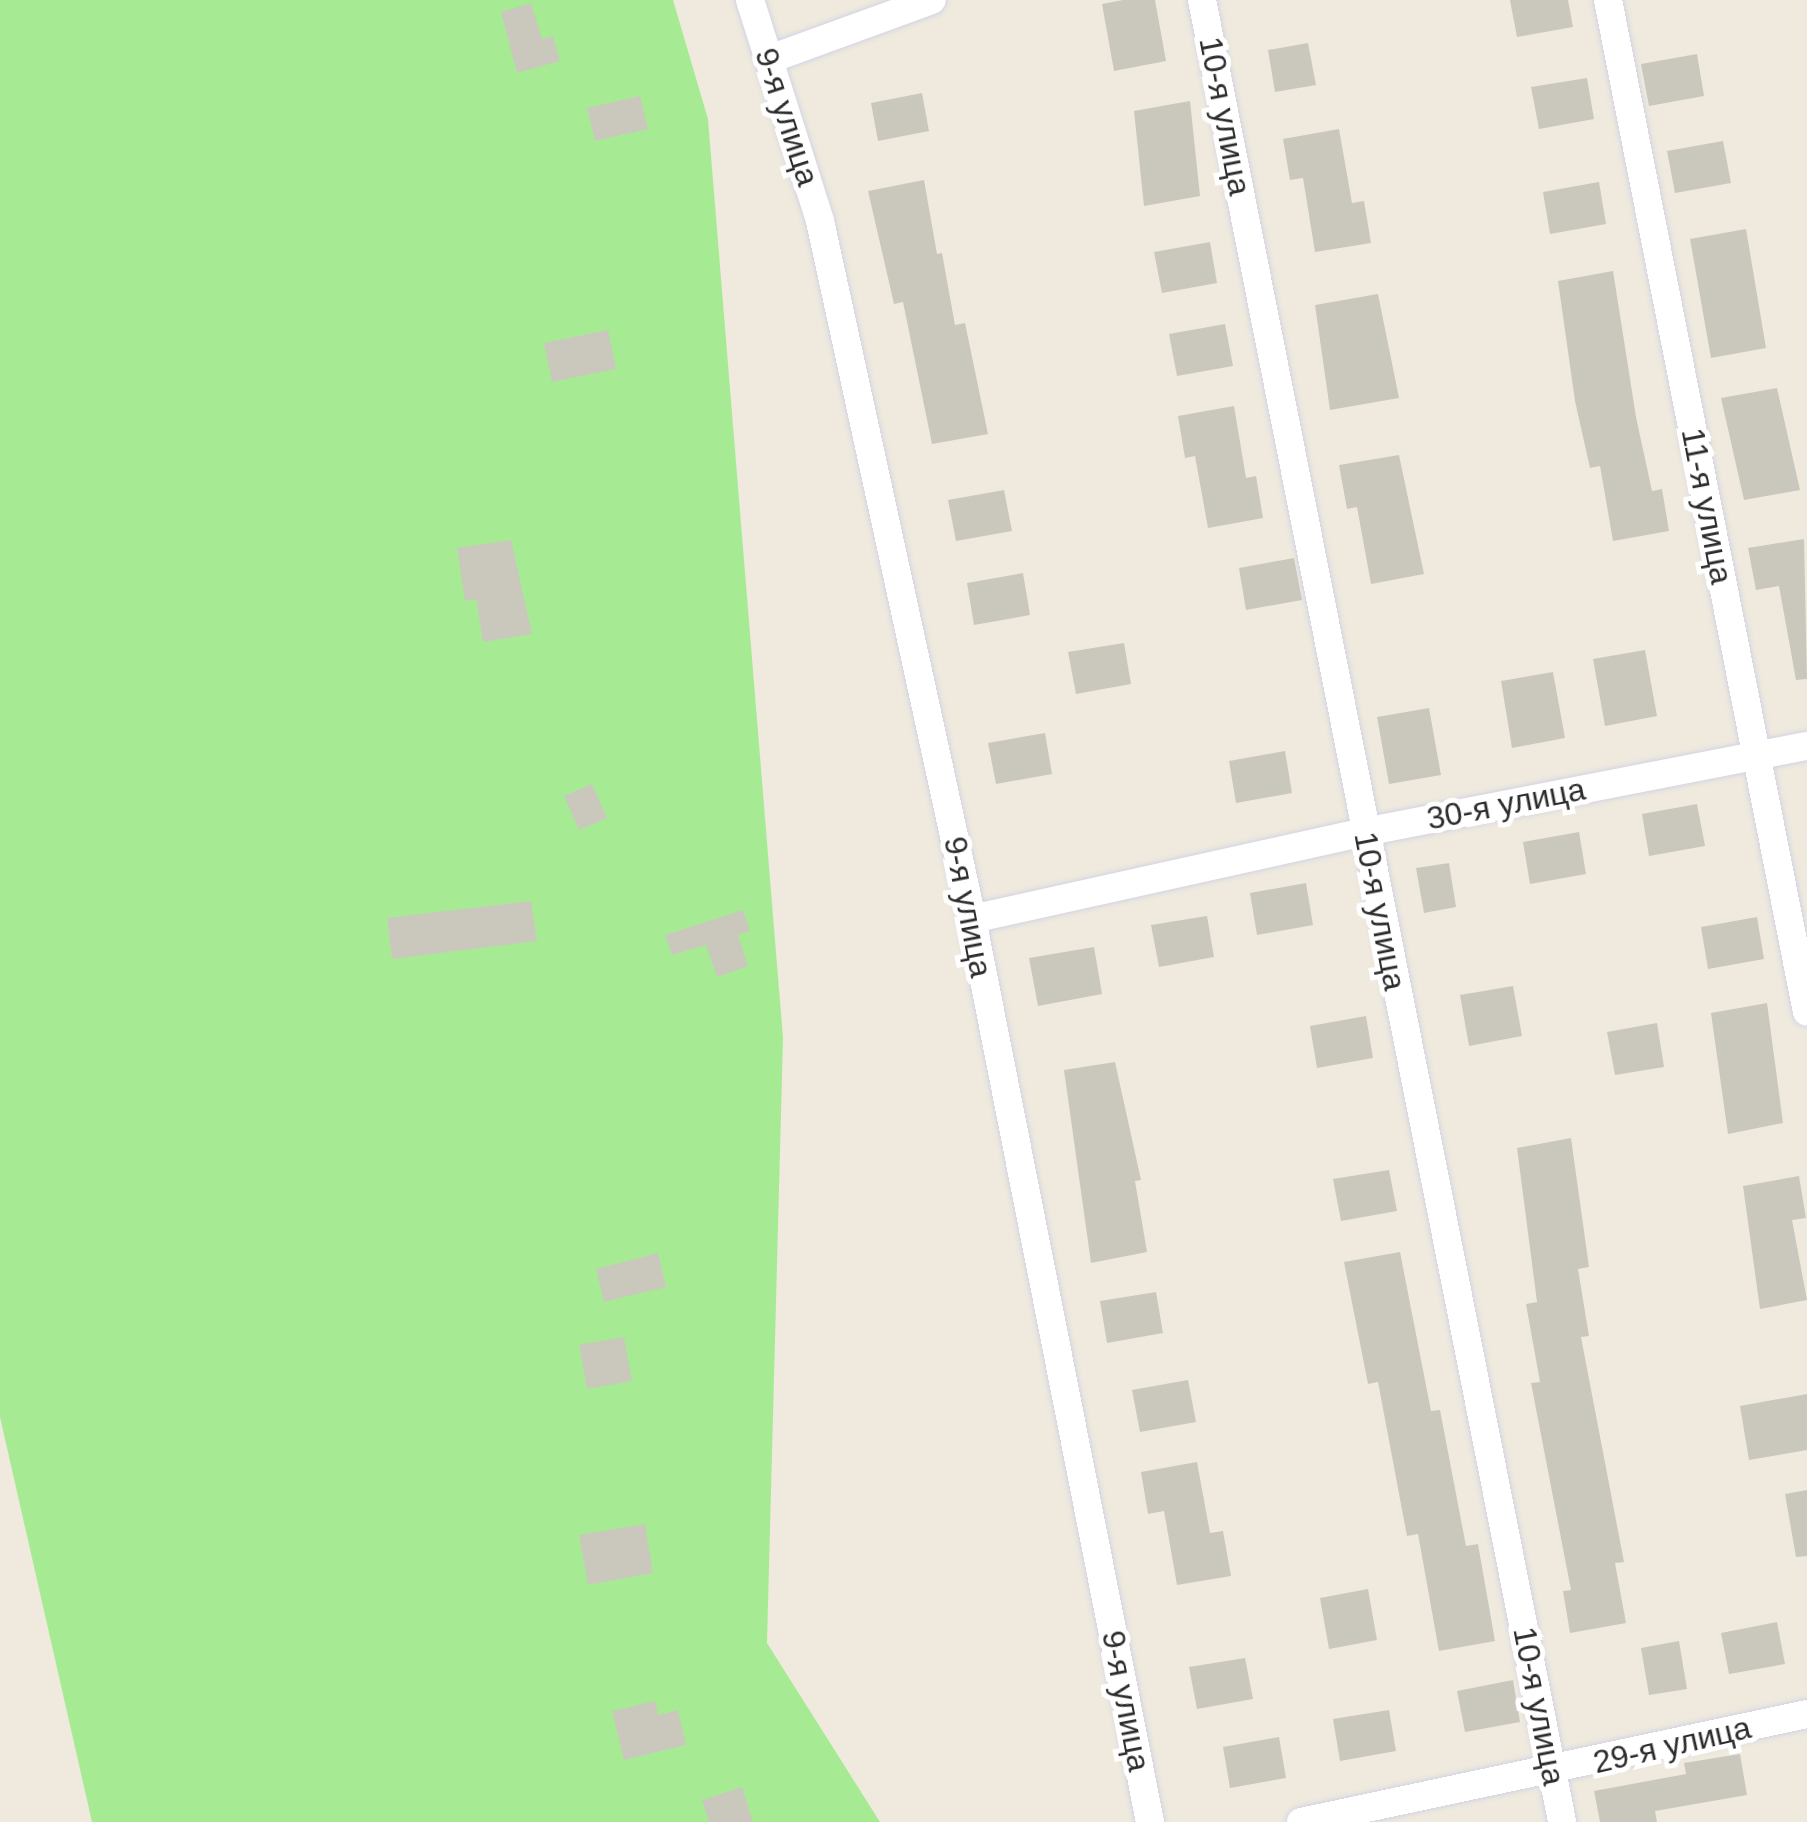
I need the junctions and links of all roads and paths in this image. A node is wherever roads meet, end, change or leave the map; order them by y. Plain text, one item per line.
1 (750, 0) edge
2 (932, 0) edge
3 (1202, 0) edge
4 (1608, 0) edge
5 (770, 59) junction
6 (1807, 746) edge
7 (1756, 755) junction
8 (1364, 832) junction
9 (972, 919) junction
10 (1807, 1012) edge
11 (1807, 1714) edge
12 (1552, 1773) junction
13 (1150, 1822) edge
14 (1301, 1822) edge
15 (1562, 1822) edge

1 - 5 street, 9-я улица
2 - 5 street
3 - 8 street, 10-я улица
4 - 7 street, 11-я улица
5 - 9 street, 9-я улица
6 - 7 street, 30-я улица
7 - 8 street, 30-я улица
7 - 10 street, 11-я улица
8 - 9 street, 30-я улица
8 - 12 street, 10-я улица
9 - 13 street, 9-я улица
11 - 12 street, 29-я улица
12 - 14 street, 29-я улица
12 - 15 street, 10-я улица

